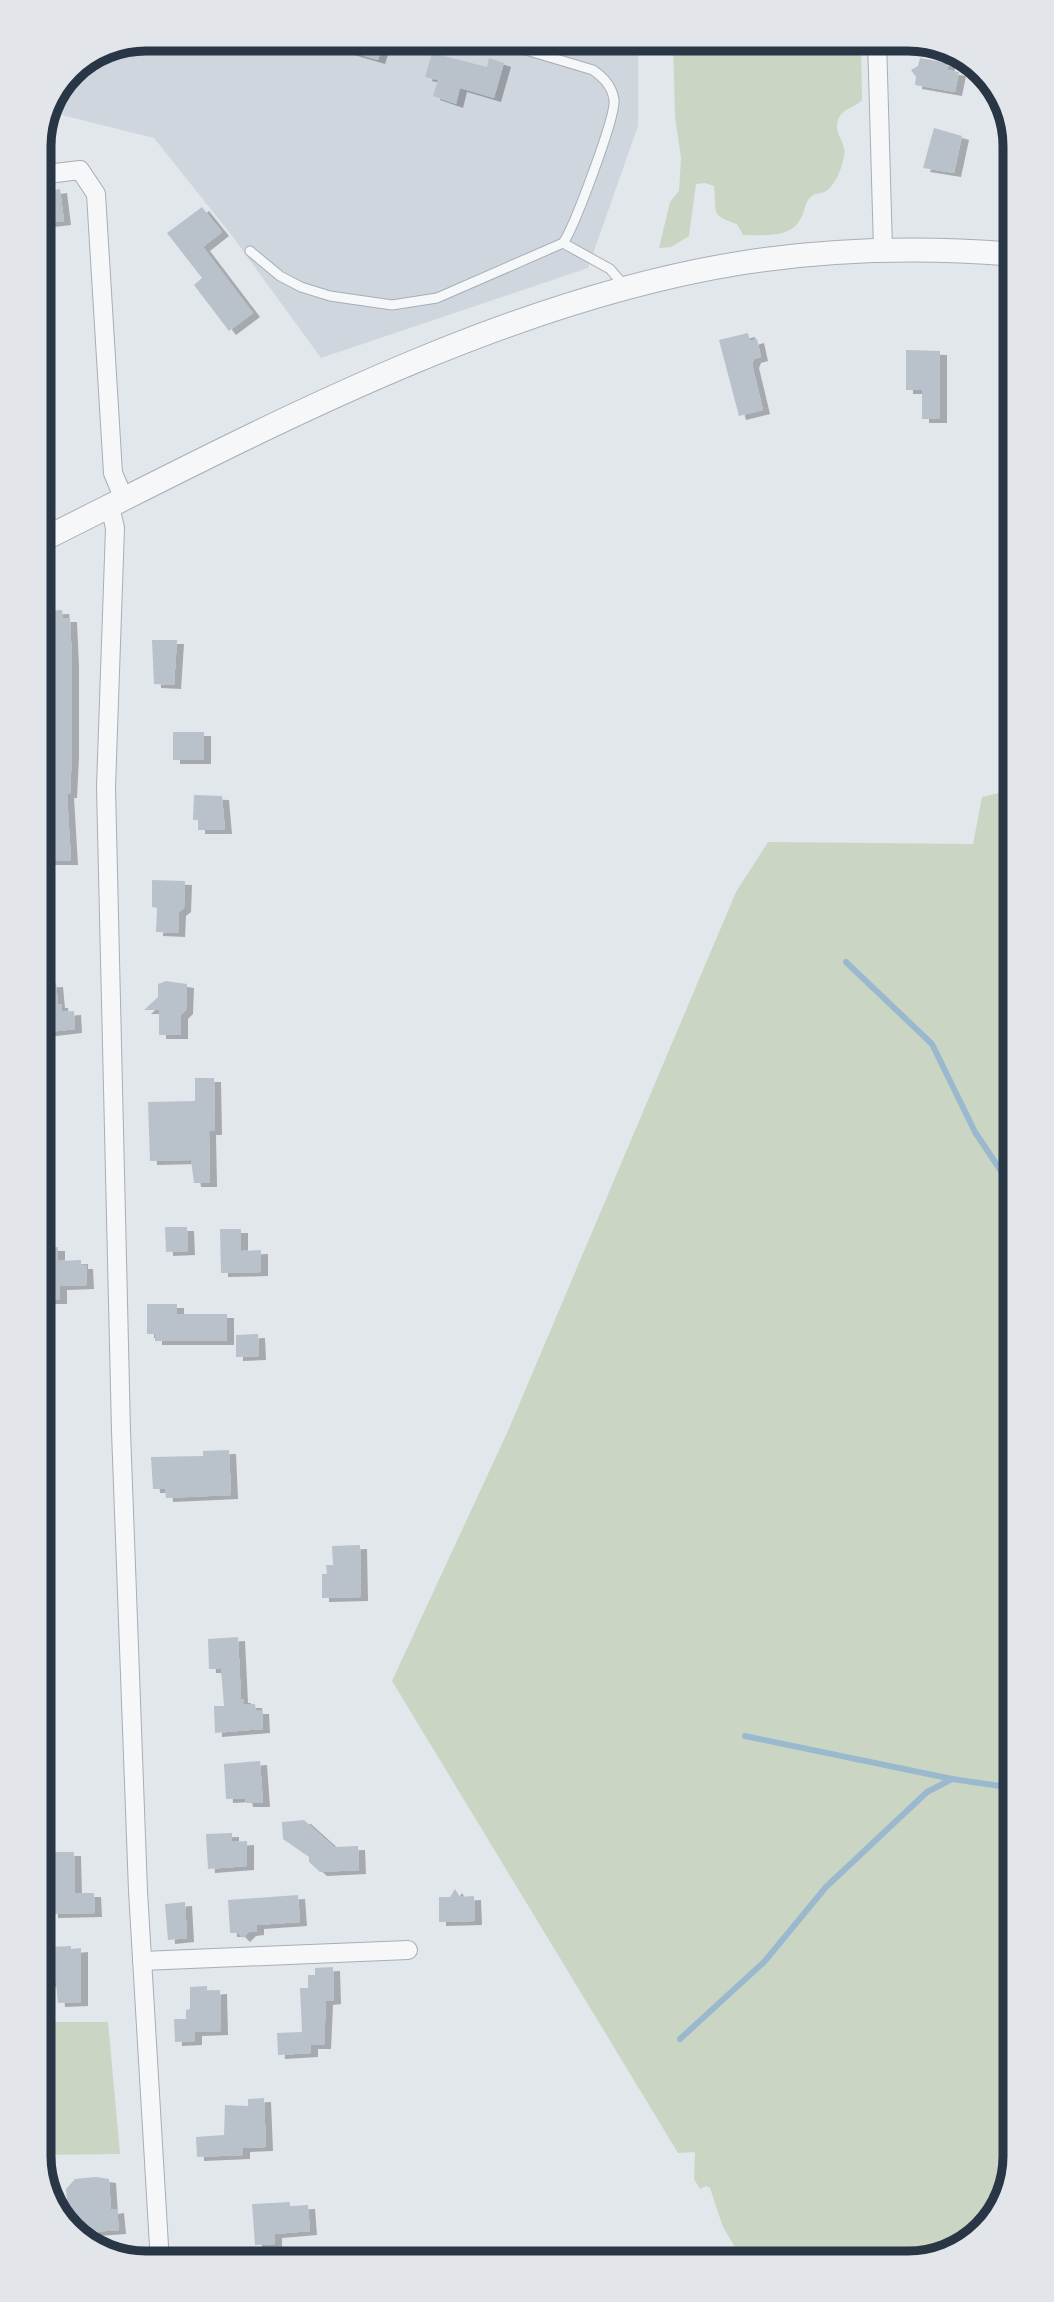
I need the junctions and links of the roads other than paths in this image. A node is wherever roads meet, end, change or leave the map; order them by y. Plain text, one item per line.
1 (529, 51) edge
2 (877, 51) edge
3 (51, 174) edge
4 (564, 243) junction
5 (883, 249) junction
6 (250, 251) dead end
7 (1003, 254) edge
8 (627, 289) junction
9 (117, 502) junction
10 (51, 535) edge
11 (408, 1950) dead end
12 (142, 1961) junction
13 (159, 2251) edge

1 - 4 lane
2 - 5 street
3 - 9 street
4 - 6 lane
4 - 8 lane
5 - 7 street
5 - 8 street
8 - 9 street
9 - 10 street
9 - 12 street
11 - 12 street
12 - 13 street

